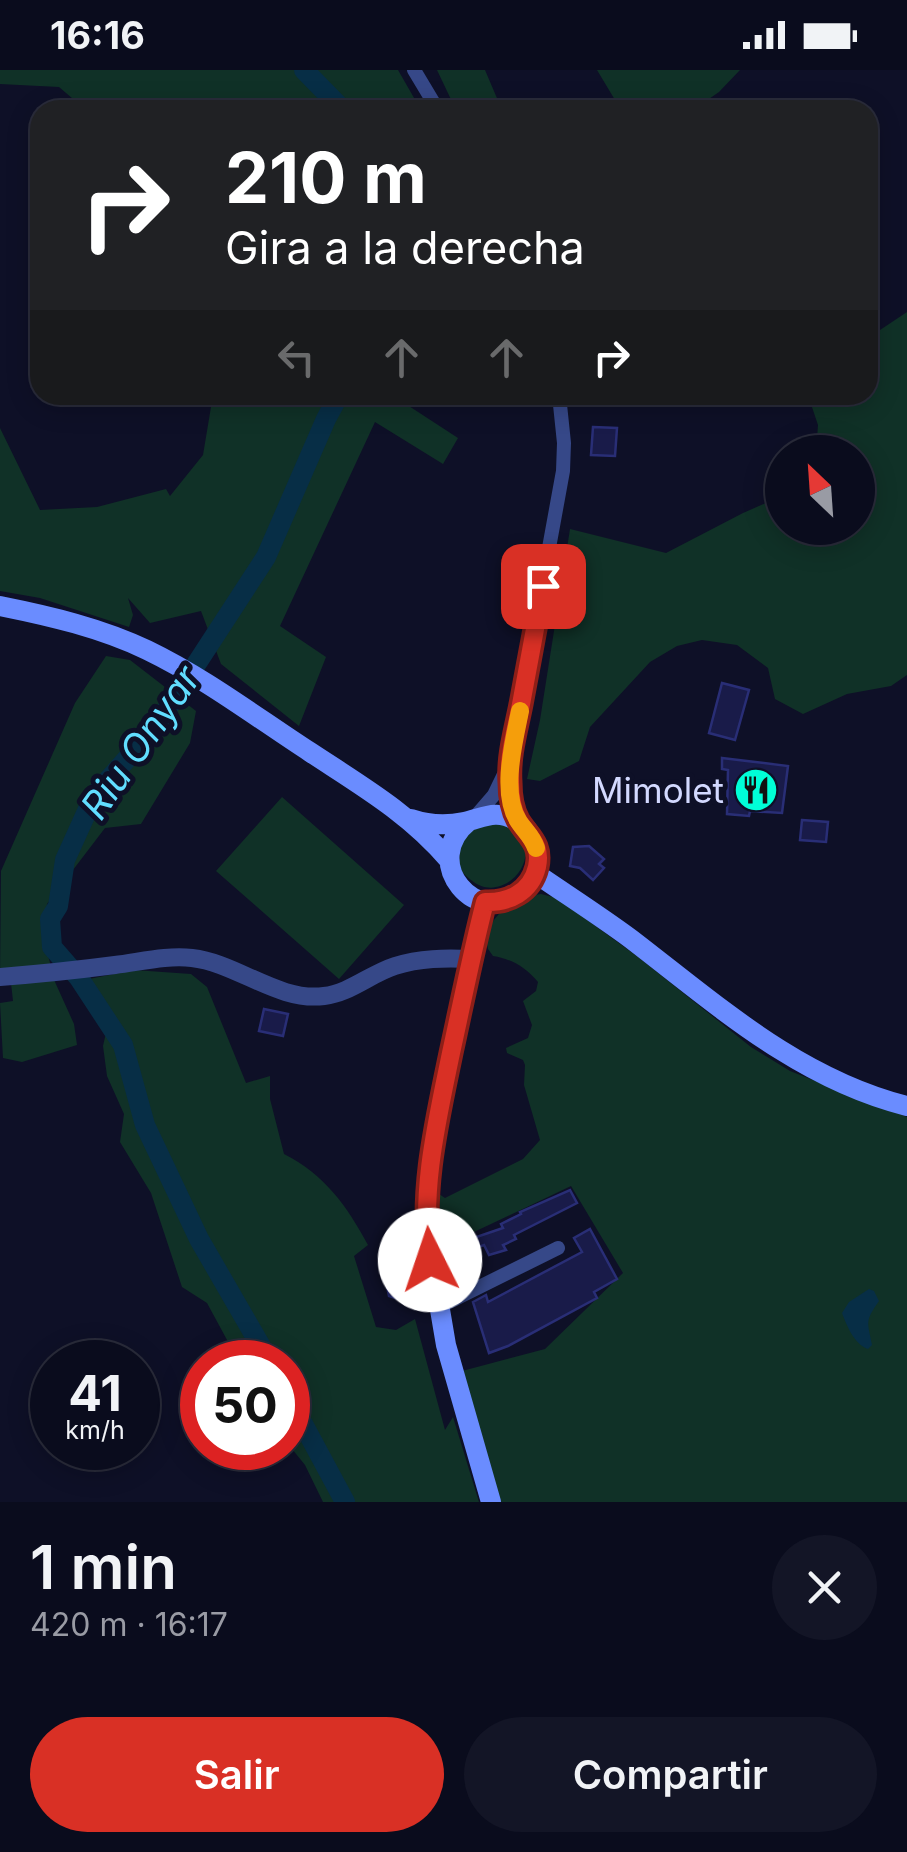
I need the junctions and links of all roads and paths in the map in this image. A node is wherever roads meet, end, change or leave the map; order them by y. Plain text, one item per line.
1 (414, 70) edge
2 (432, 100) edge
3 (560, 405) edge
4 (8, 607) edge
5 (510, 762) junction
6 (408, 817) junction
7 (472, 819) junction
8 (519, 822) junction
9 (448, 860) junction
10 (535, 874) junction
11 (485, 902) junction
12 (471, 959) junction
13 (0, 977) edge
14 (905, 1107) edge
15 (558, 1248) dead end
16 (438, 1307) junction
17 (491, 1502) edge

1 - 2 street
3 - 5 street
4 - 6 main road
5 - 7 street
5 - 8 street
6 - 7 main road
6 - 9 main road
7 - 8 main road
7 - 9 main road
8 - 10 main road
9 - 11 main road
10 - 11 main road
10 - 14 main road
11 - 12 main road
12 - 13 street
12 - 16 main road
15 - 16 street
16 - 17 main road

